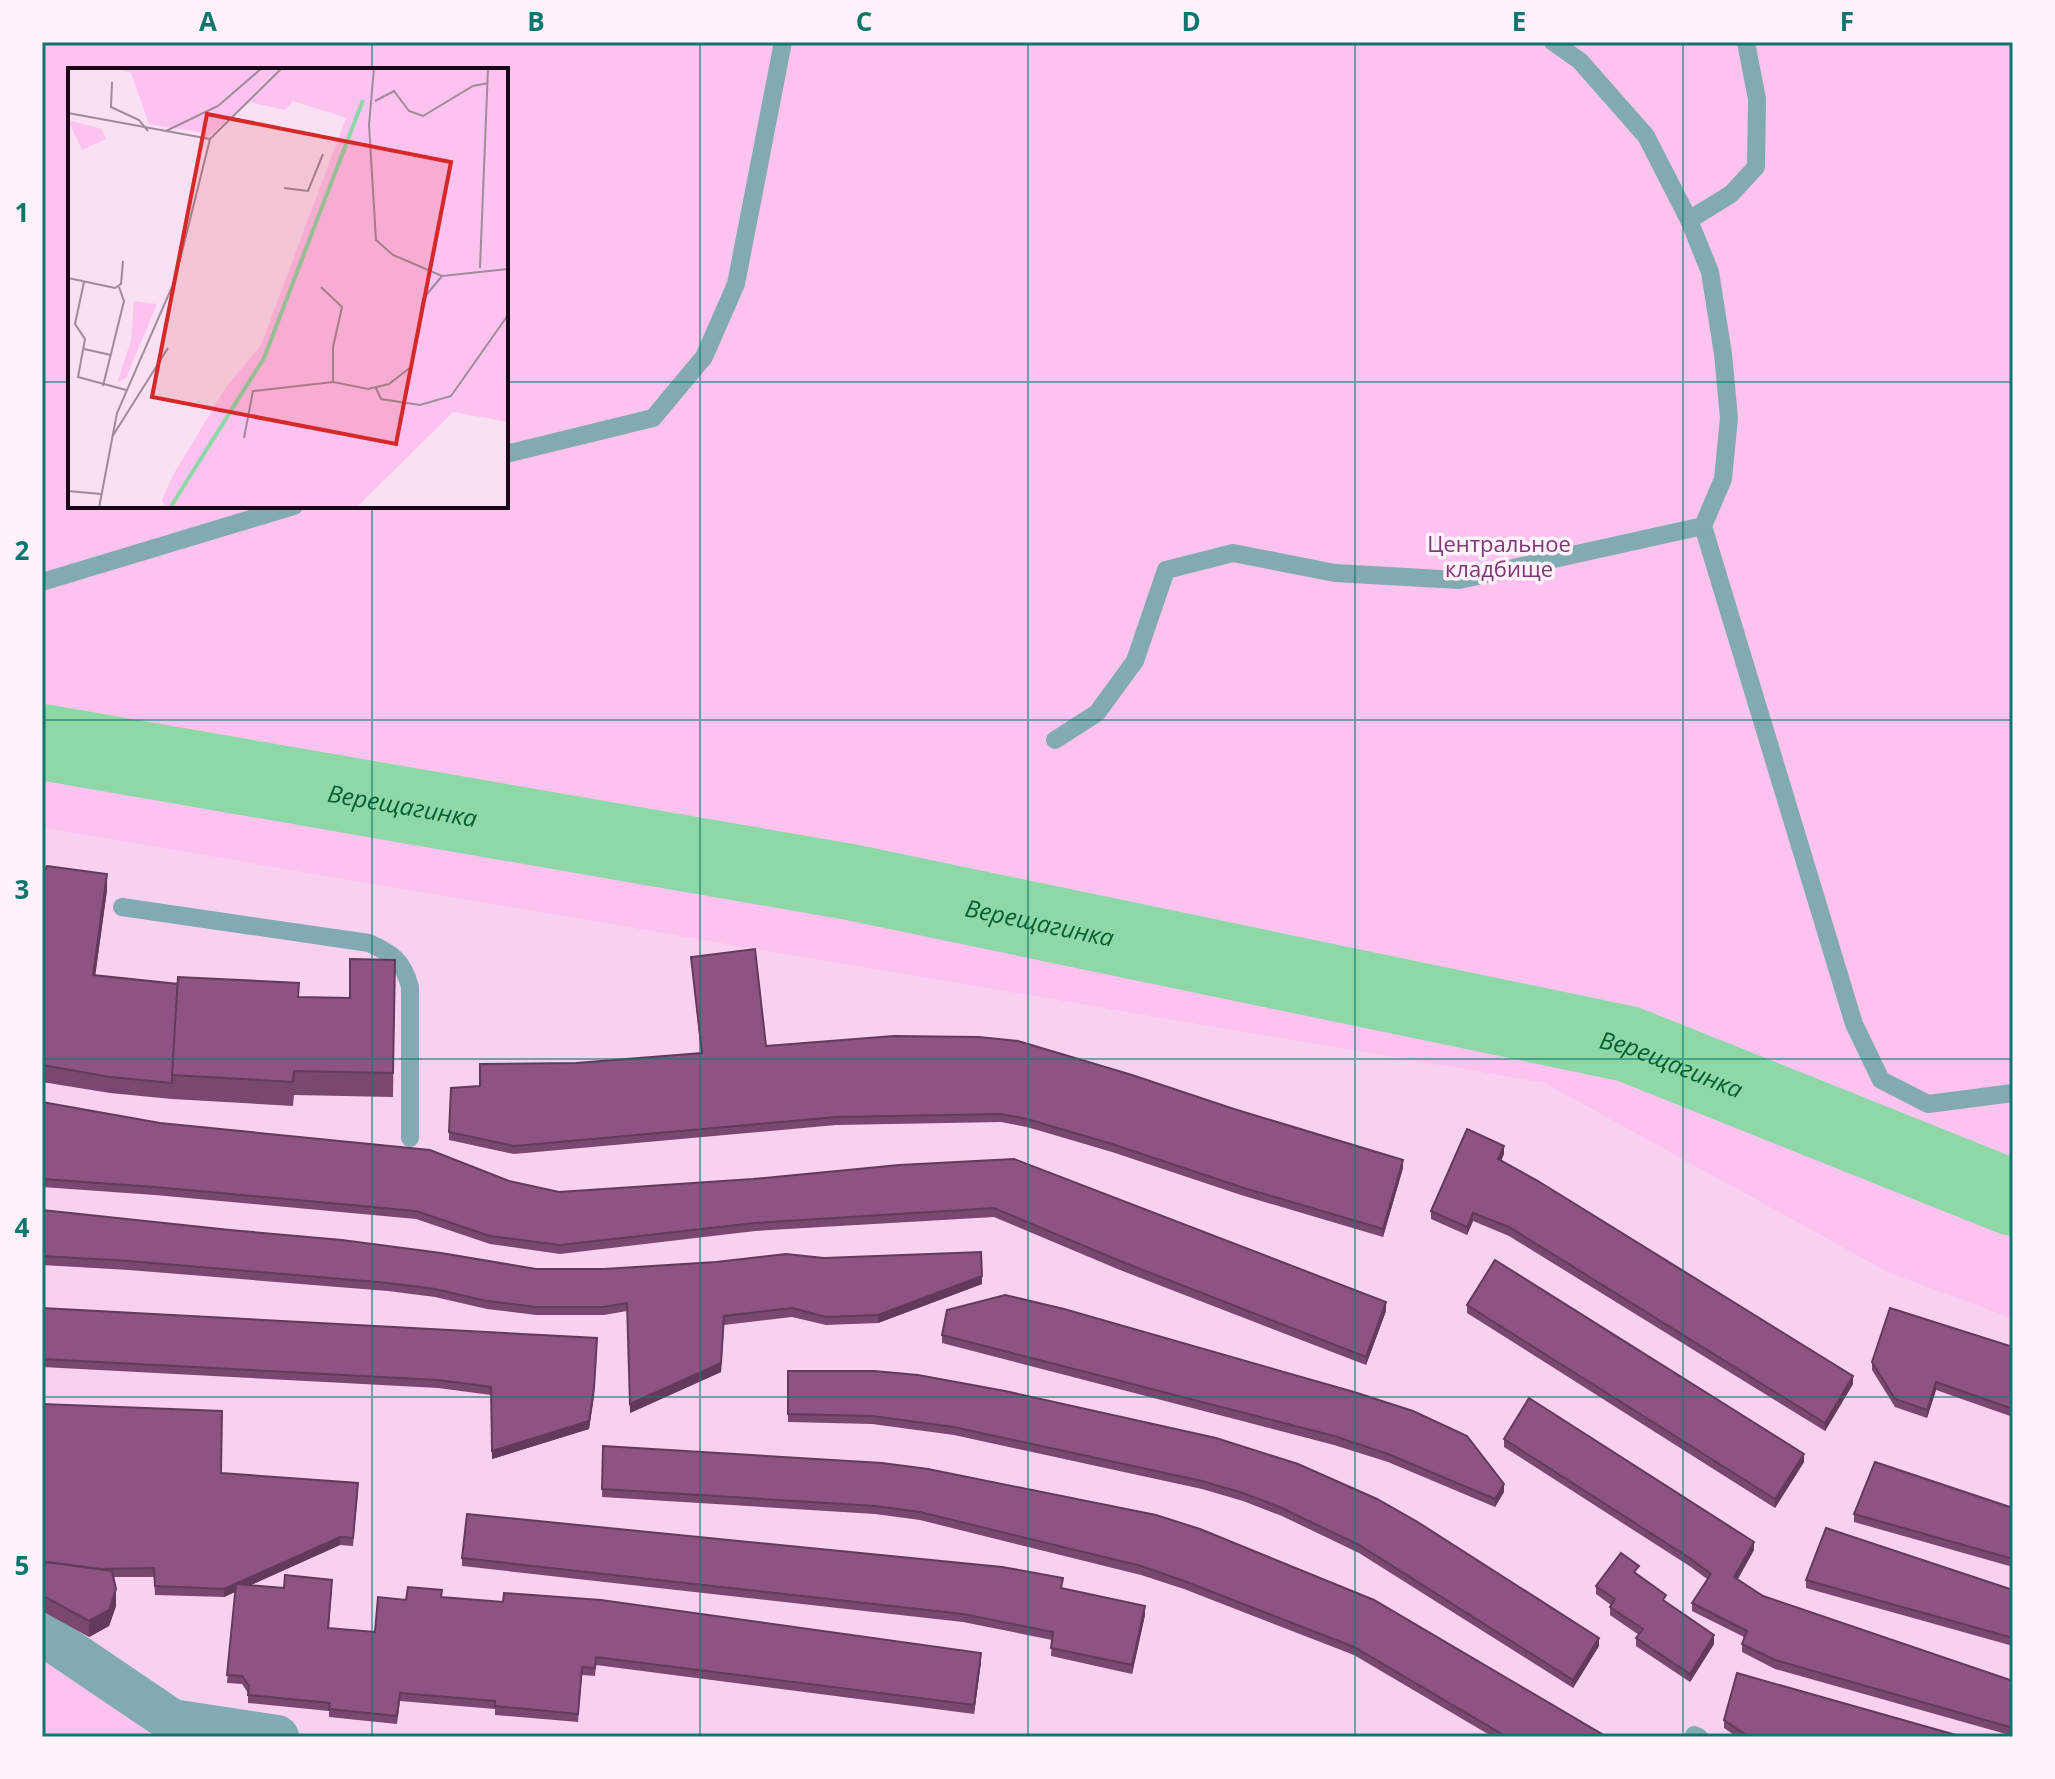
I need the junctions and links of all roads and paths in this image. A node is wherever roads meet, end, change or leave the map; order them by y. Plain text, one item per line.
1 (783, 42) edge
2 (1553, 42) edge
3 (1746, 42) edge
4 (1689, 220) junction
5 (508, 454) edge
6 (287, 508) edge
7 (1703, 526) junction
8 (42, 582) edge
9 (1055, 740) dead end
10 (122, 907) dead end
11 (2013, 1093) edge
12 (410, 1138) dead end
13 (42, 1633) edge
14 (172, 1729) edge
15 (277, 1737) edge

1 - 5 lane
2 - 4 lane
3 - 4 lane
4 - 7 lane
6 - 8 lane
7 - 9 lane
7 - 11 lane
10 - 12 lane
13 - 14 street
14 - 15 street

